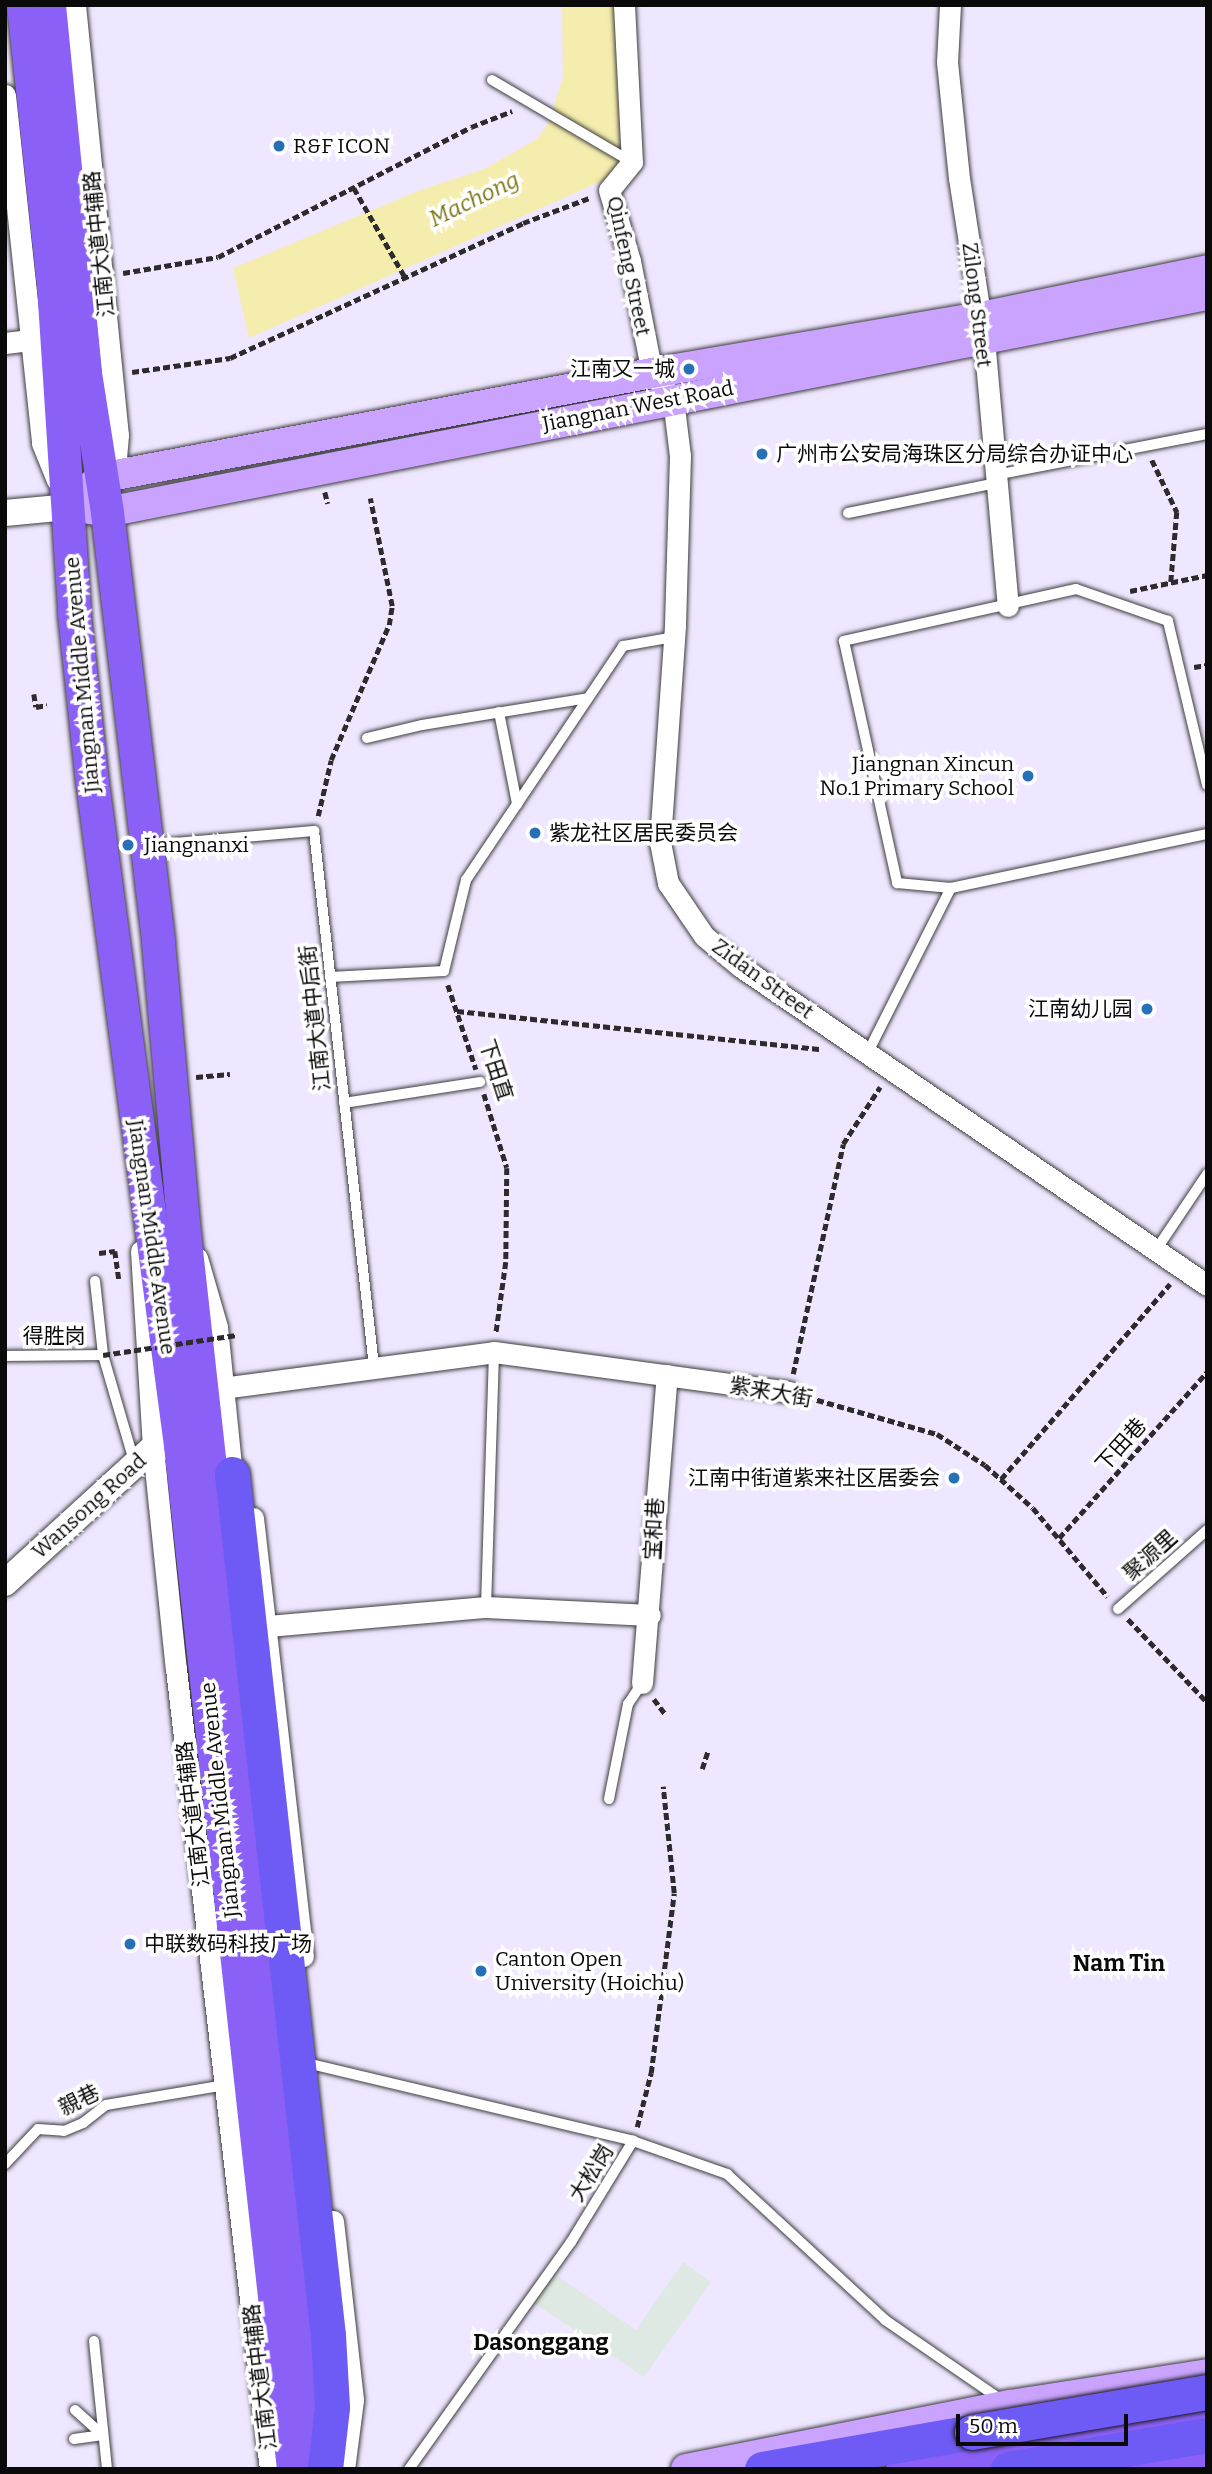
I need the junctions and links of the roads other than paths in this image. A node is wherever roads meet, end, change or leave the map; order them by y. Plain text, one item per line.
1 (23, 5) edge
2 (49, 5) edge
3 (75, 5) edge
4 (624, 5) edge
5 (950, 5) edge
6 (492, 80) dead end
7 (5, 95) edge
8 (629, 160) junction
9 (1207, 270) edge
10 (64, 283) junction
11 (1207, 295) edge
12 (982, 328) junction
13 (30, 340) junction
14 (5, 343) edge
15 (652, 373) junction
16 (673, 399) junction
17 (1207, 434) edge
18 (100, 478) junction
19 (996, 479) junction
20 (68, 507) junction
21 (107, 512) junction
22 (5, 513) edge
23 (848, 513) dead end
24 (1008, 606) junction
25 (119, 609) junction
26 (74, 614) junction
27 (674, 637) junction
28 (588, 698) junction
29 (499, 712) junction
30 (367, 738) dead end
31 (1207, 785) edge
32 (517, 804) junction
33 (1207, 834) edge
34 (147, 845) junction
35 (951, 888) junction
36 (330, 977) junction
37 (867, 1054) junction
38 (480, 1082) road end
39 (344, 1103) junction
40 (1207, 1174) edge
41 (183, 1223) junction
42 (1156, 1250) junction
43 (95, 1281) dead end
44 (1207, 1285) edge
45 (494, 1352) junction
46 (5, 1356) edge
47 (103, 1356) junction
48 (373, 1367) junction
49 (667, 1375) junction
50 (222, 1388) junction
51 (789, 1392) road end
52 (156, 1452) junction
53 (221, 1475) junction
54 (1207, 1530) edge
55 (5, 1583) edge
56 (486, 1607) junction
57 (1118, 1609) road end
58 (650, 1615) junction
59 (268, 1626) junction
60 (642, 1683) joint
61 (609, 1799) dead end
62 (227, 1989) junction
63 (315, 2065) junction
64 (225, 2085) junction
65 (633, 2141) junction
66 (5, 2164) edge
67 (94, 2341) dead end
68 (1201, 2381) edge
69 (273, 2392) junction
70 (1010, 2405) junction
71 (75, 2410) dead end
72 (1207, 2417) edge
73 (1161, 2425) junction
74 (103, 2435) junction
75 (1207, 2435) edge
76 (74, 2440) dead end
77 (1207, 2456) edge
78 (107, 2469) edge
79 (270, 2469) edge
80 (293, 2469) edge
81 (323, 2469) edge
82 (344, 2469) edge
83 (409, 2469) edge
84 (687, 2469) edge
85 (762, 2469) edge
86 (902, 2469) edge
87 (1008, 2469) edge
88 (1121, 2469) edge
89 (1144, 2469) edge

1 - 10 main road, Jiangnan Middle Avenue
2 - 10 main road, Jiangnan Middle Avenue
3 - 10 street, 江南大道中辅路
4 - 8 street
5 - 12 street, Zilong Street
6 - 8 lane
7 - 10 street, 江南大道中辅路
8 - 15 street, Qinfeng Street
9 - 12 main road
10 - 13 street, 江南大道中辅路
10 - 18 main road, Jiangnan Middle Avenue
10 - 20 main road, Jiangnan Middle Avenue
11 - 12 main road, Jiangnan West Road
12 - 15 main road
12 - 16 main road, Jiangnan West Road
12 - 19 street, Zilong Street
13 - 14 street
13 - 20 street, 江南大道中辅路
15 - 16 street, Qinfeng Street
15 - 18 main road
16 - 21 main road, Jiangnan West Road
16 - 27 street, Zidan Street
17 - 19 lane
18 - 20 main road
18 - 21 main road, Jiangnan Middle Avenue
19 - 23 lane
19 - 24 street, Zilong Street
20 - 21 main road, Jiangnan West Road
20 - 22 street
20 - 26 main road, Jiangnan Middle Avenue
21 - 25 main road, Jiangnan Middle Avenue
24 - 31 lane
24 - 35 lane
25 - 26 main road
25 - 34 main road, Jiangnan Middle Avenue
26 - 52 main road, Jiangnan Middle Avenue
27 - 28 lane
27 - 37 street, Zidan Street
28 - 29 lane
28 - 32 lane
29 - 30 lane
29 - 32 lane
32 - 36 lane
33 - 35 lane
34 - 36 lane, 江南大道中后街
34 - 41 main road, Jiangnan Middle Avenue
35 - 37 lane
36 - 39 lane, 江南大道中后街
37 - 42 street, Zidan Street
38 - 39 lane
39 - 48 lane, 江南大道中后街
40 - 42 lane
41 - 50 street
41 - 53 main road, Jiangnan Middle Avenue
42 - 44 street, Zidan Street
43 - 47 lane
45 - 48 street, 紫来大街
45 - 49 street, 紫来大街
45 - 56 lane
46 - 47 lane, 得胜岗
47 - 52 lane
48 - 50 street, 紫来大街
49 - 51 street, 紫来大街
49 - 58 street, 宝和巷
50 - 53 street
52 - 55 street, Wansong Road
52 - 62 main road, Jiangnan Middle Avenue
53 - 59 street
53 - 81 main road, Jiangnan Middle Avenue
53 - 81 highway
54 - 57 lane, 聚源里
56 - 58 street
56 - 59 street
58 - 60 street, 宝和巷
59 - 63 street
60 - 61 lane
62 - 64 street, 江南大道中辅路
62 - 69 main road, Jiangnan Middle Avenue
63 - 65 lane
63 - 82 street
64 - 66 lane, 親巷
64 - 69 street, 江南大道中辅路
65 - 70 lane, 大松岗
65 - 83 lane, 大松岗
67 - 74 lane
68 - 70 main road
68 - 73 main road
68 - 85 highway, bridge
69 - 79 street, 江南大道中辅路
69 - 80 main road, Jiangnan Middle Avenue
70 - 84 main road
71 - 74 lane
72 - 73 main road
73 - 86 main road
74 - 76 lane
74 - 78 lane
75 - 87 highway
77 - 88 main road
77 - 89 highway

